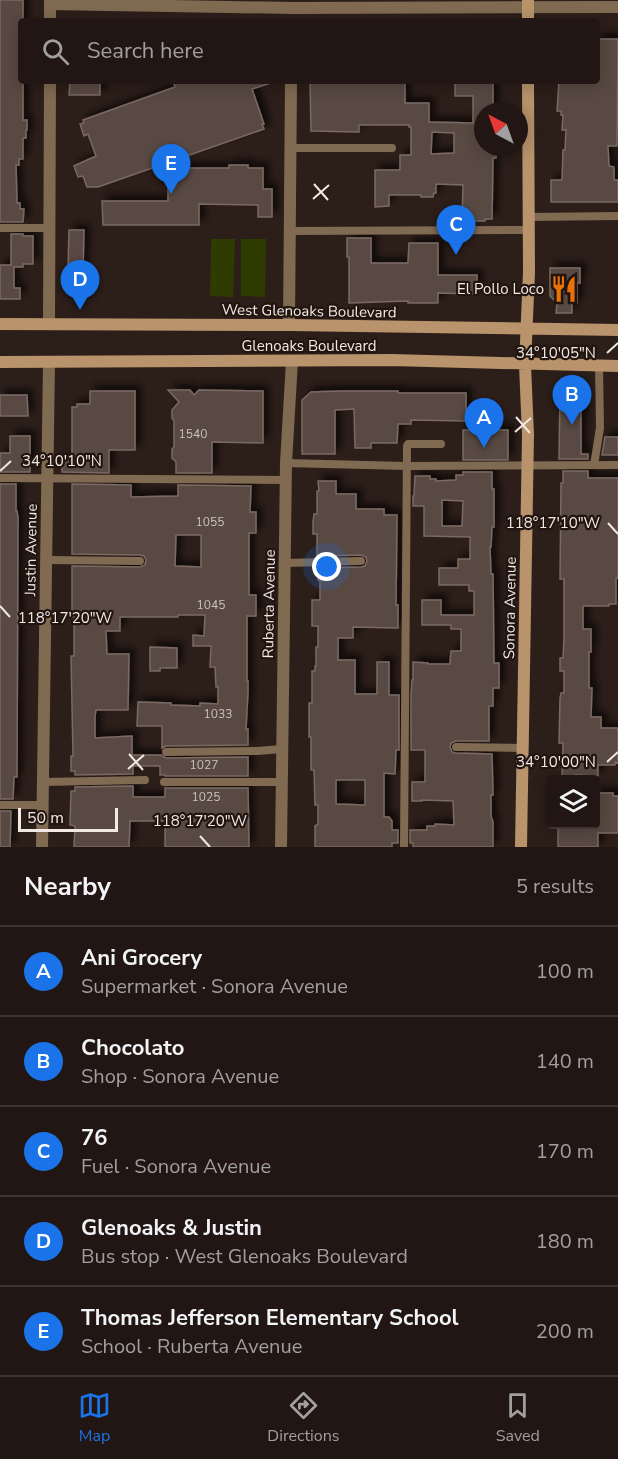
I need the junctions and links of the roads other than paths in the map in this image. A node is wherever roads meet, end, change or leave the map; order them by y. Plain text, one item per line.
1 (50, 2) edge
2 (194, 3) edge
3 (292, 4) edge
4 (528, 4) edge
5 (618, 8) edge
6 (50, 18) edge
7 (50, 84) edge
8 (291, 84) edge
9 (528, 84) edge
10 (291, 148) junction
11 (392, 148) dead end
12 (618, 216) edge
13 (529, 224) junction
14 (0, 228) edge
15 (50, 228) junction
16 (290, 231) junction
17 (0, 324) edge
18 (49, 324) junction
19 (289, 326) junction
20 (526, 329) junction
21 (618, 330) edge
22 (292, 361) junction
23 (0, 362) edge
24 (49, 362) junction
25 (525, 364) junction
26 (599, 365) junction
27 (618, 366) edge
28 (441, 444) dead end
29 (286, 464) junction
30 (527, 465) junction
31 (594, 465) junction
32 (618, 465) edge
33 (407, 466) junction
34 (0, 478) edge
35 (47, 478) junction
36 (286, 480) junction
37 (46, 560) junction
38 (140, 561) dead end
39 (361, 561) dead end
40 (285, 563) junction
41 (456, 747) dead end
42 (523, 748) junction
43 (282, 750) junction
44 (166, 752) dead end
45 (145, 780) dead end
46 (43, 782) junction
47 (164, 782) dead end
48 (281, 782) junction
49 (0, 805) edge
50 (42, 805) junction
51 (42, 847) edge
52 (281, 847) edge
53 (404, 847) edge
54 (521, 847) edge

1 - 2 street
1 - 6 street
2 - 3 street
3 - 4 street
4 - 5 street
7 - 15 street
8 - 10 street
9 - 13 main road, Sonora Avenue
10 - 11 lane
10 - 16 street
12 - 13 lane
13 - 16 lane
13 - 20 main road, Sonora Avenue
14 - 15 lane
15 - 18 street
16 - 19 street
17 - 18 main road, West Glenoaks Boulevard
18 - 19 main road, West Glenoaks Boulevard
19 - 20 main road, West Glenoaks Boulevard
20 - 21 main road, West Glenoaks Boulevard
20 - 25 main road, Sonora Avenue
22 - 24 main road, Glenoaks Boulevard
22 - 25 main road, Glenoaks Boulevard
22 - 29 street, Ruberta Avenue
23 - 24 main road, Glenoaks Boulevard
24 - 35 street, Justin Avenue
25 - 26 main road, Glenoaks Boulevard
25 - 30 main road, Sonora Avenue
26 - 27 main road, Glenoaks Boulevard
26 - 31 lane
28 - 33 lane
29 - 33 lane
29 - 36 street, Ruberta Avenue
30 - 31 lane
30 - 33 lane
30 - 42 main road, Sonora Avenue
31 - 32 lane
33 - 53 lane
34 - 35 lane
35 - 36 lane
35 - 37 street, Justin Avenue
36 - 40 street, Ruberta Avenue
37 - 38 lane
37 - 46 street, Justin Avenue
39 - 40 lane
40 - 43 street, Ruberta Avenue
41 - 42 lane
42 - 54 main road, Sonora Avenue
43 - 44 lane
43 - 48 street, Ruberta Avenue
45 - 46 lane
46 - 50 street, Justin Avenue
47 - 48 lane
48 - 52 street, Ruberta Avenue
49 - 50 lane
50 - 51 street, Justin Avenue

